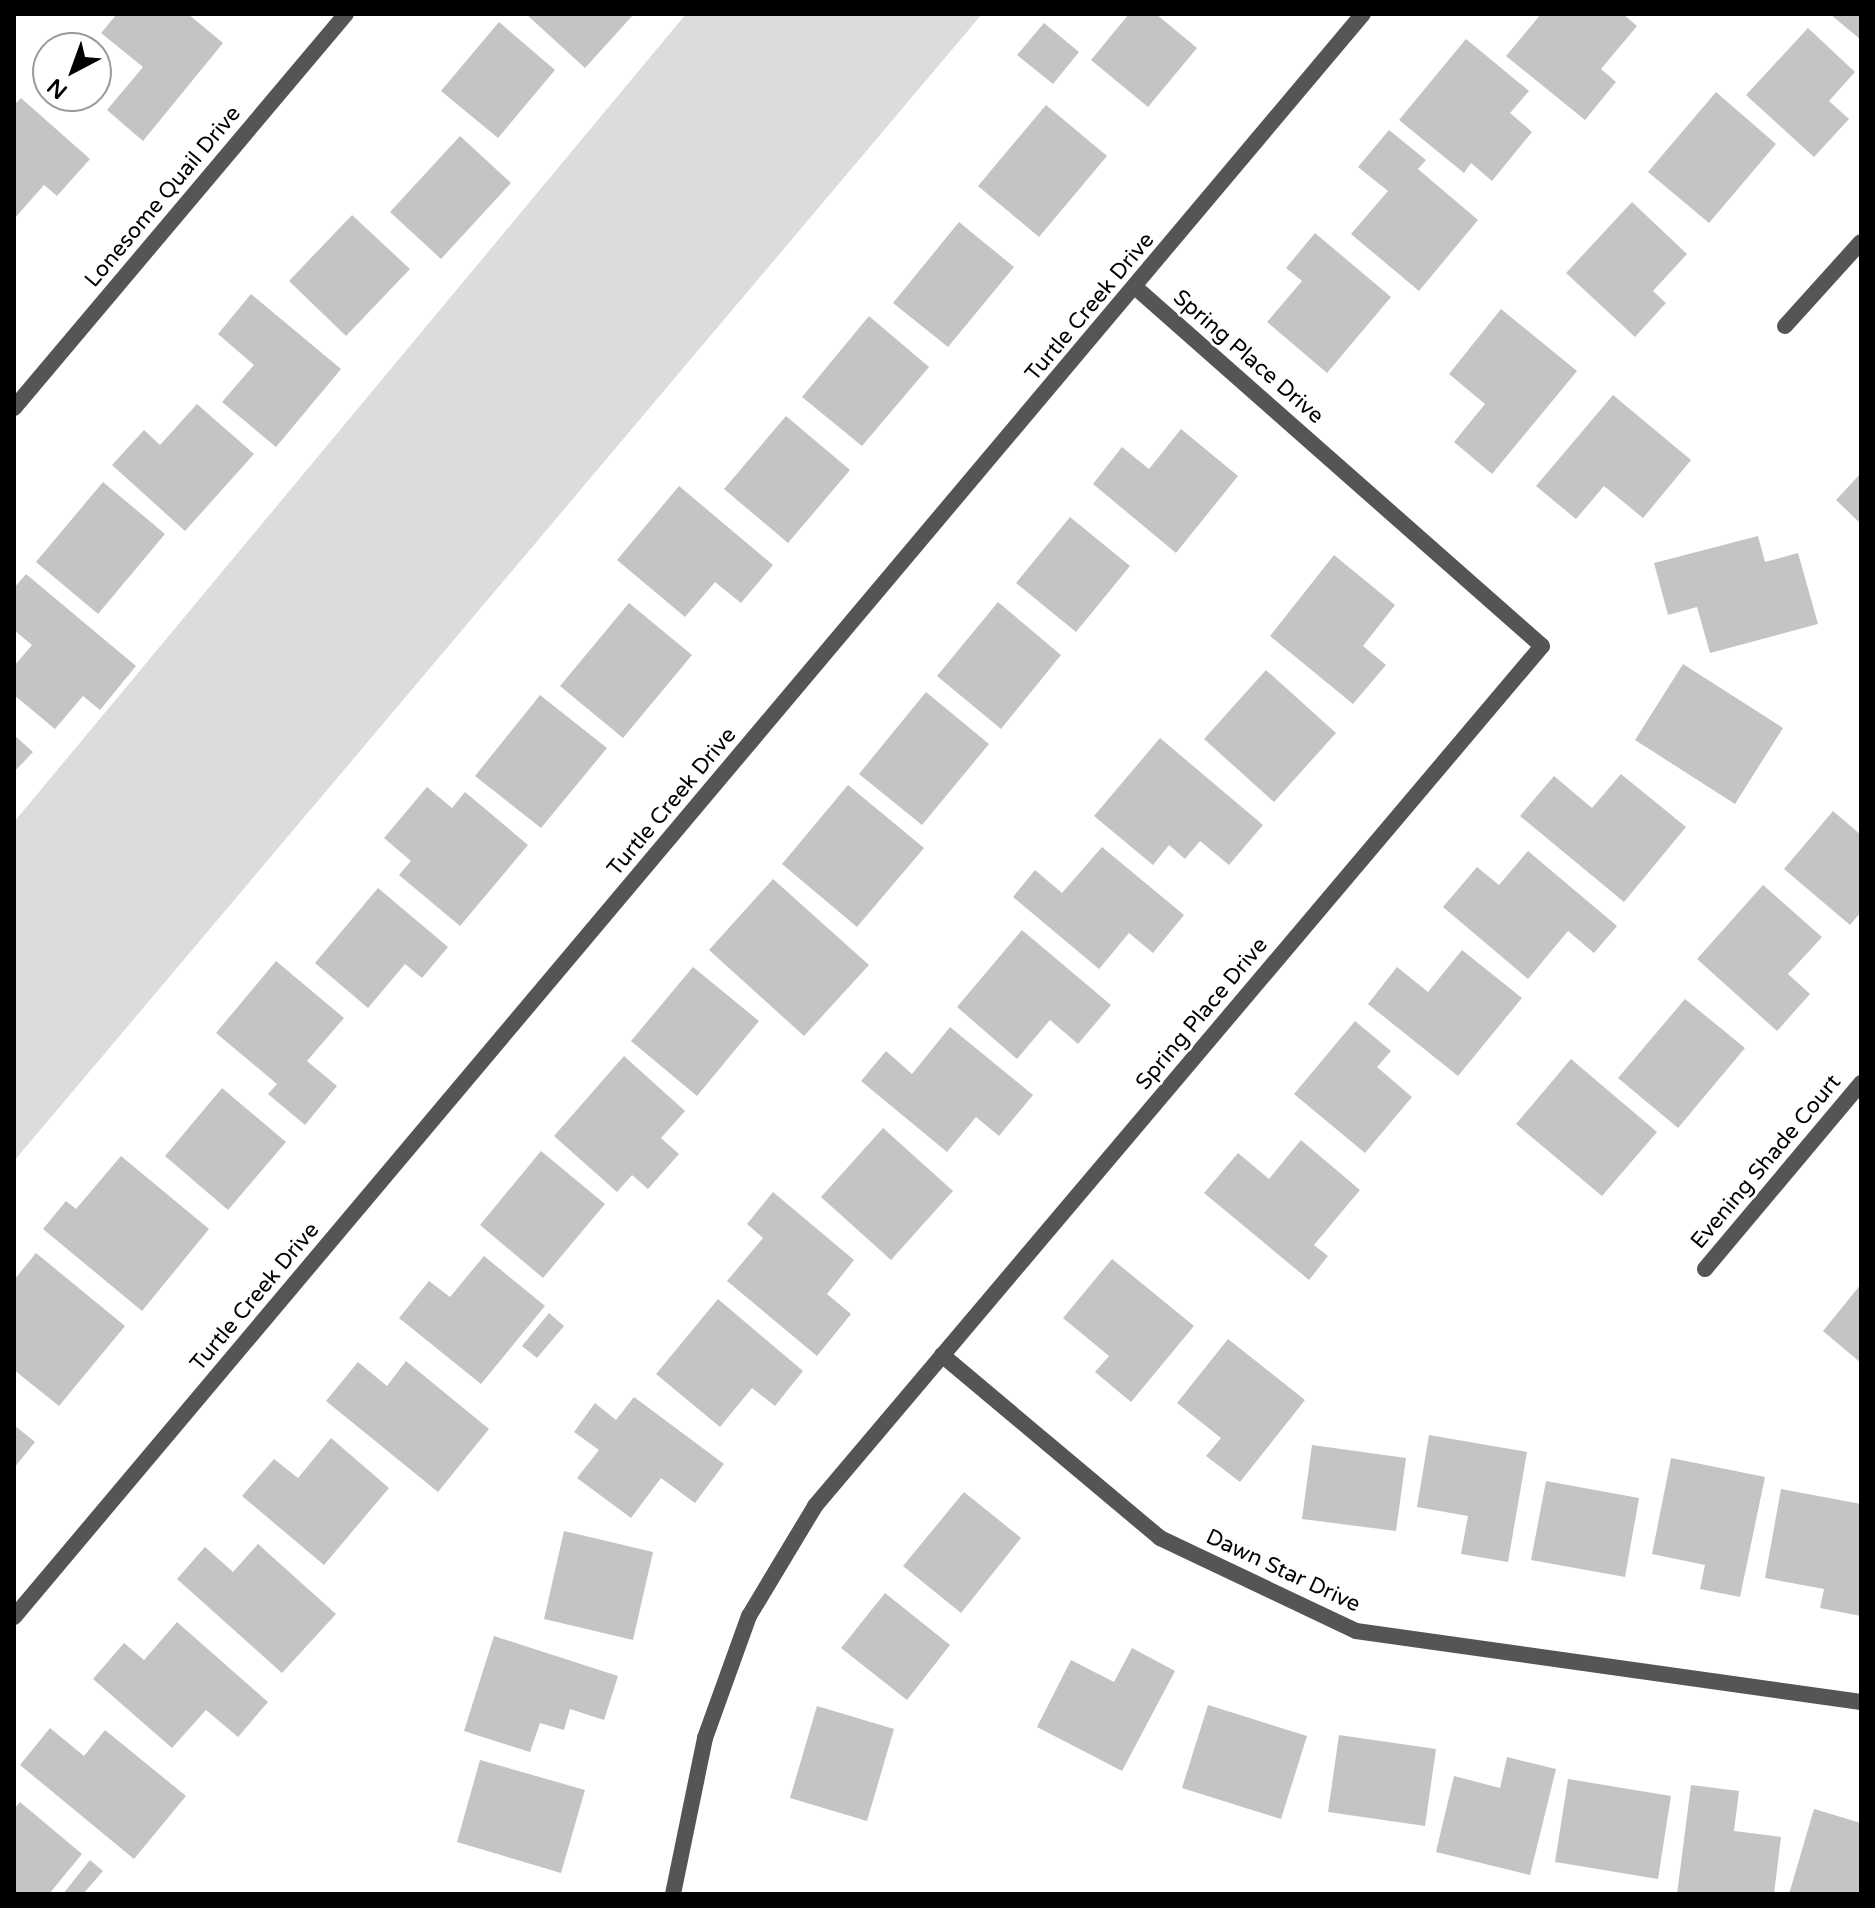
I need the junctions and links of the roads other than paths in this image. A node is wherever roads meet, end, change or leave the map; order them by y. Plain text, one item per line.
1 (346, 14) edge
2 (1363, 14) edge
3 (1861, 242) edge
4 (1135, 287) junction
5 (1785, 326) dead end
6 (14, 408) edge
7 (1861, 1083) edge
8 (1705, 1269) dead end
9 (942, 1355) junction
10 (14, 1617) edge
11 (1861, 1702) edge
12 (673, 1894) edge

1 - 6 street, Lonesome Quail Drive
2 - 4 street, Turtle Creek Drive
3 - 5 street
4 - 9 street, Spring Place Drive
4 - 10 street, Turtle Creek Drive
7 - 8 street, Evening Shade Court
9 - 11 street, Dawn Star Drive
9 - 12 street, Spring Place Drive

